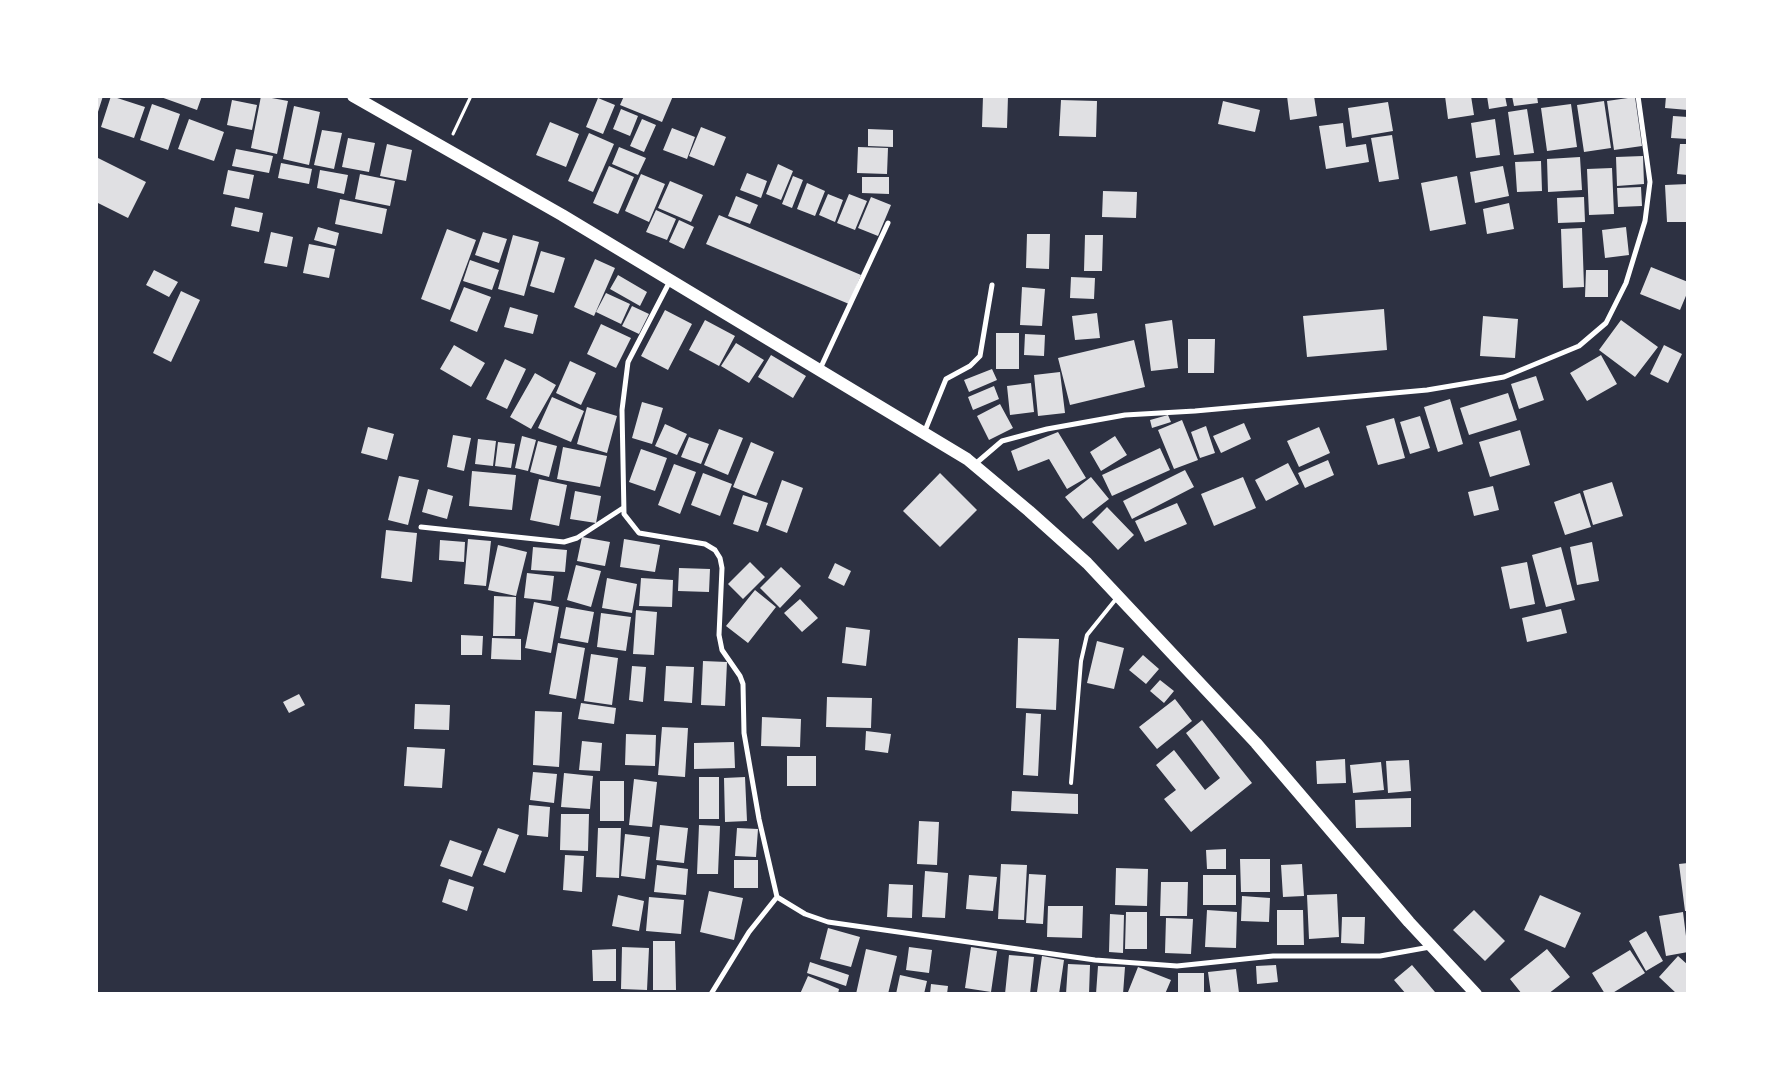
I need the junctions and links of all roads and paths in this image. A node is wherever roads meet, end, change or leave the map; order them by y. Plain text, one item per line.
1 (353, 96) edge
2 (471, 96) edge
3 (1638, 96) edge
4 (446, 148) junction
5 (888, 223) dead end
6 (670, 280) junction
7 (992, 286) dead end
8 (819, 372) junction
9 (923, 434) junction
10 (973, 465) junction
11 (623, 508) junction
12 (421, 527) dead end
13 (1118, 597) junction
14 (1071, 783) dead end
15 (778, 897) junction
16 (1432, 946) junction
17 (711, 994) edge
18 (1476, 994) edge

1 - 4 main road
2 - 4 path
3 - 10 street
4 - 6 main road
5 - 8 street
6 - 8 main road
6 - 11 street
7 - 9 street
8 - 9 main road
9 - 10 main road
10 - 13 main road
11 - 12 street
11 - 15 street
13 - 14 lane
13 - 16 main road
15 - 16 street
15 - 17 street
16 - 18 main road

